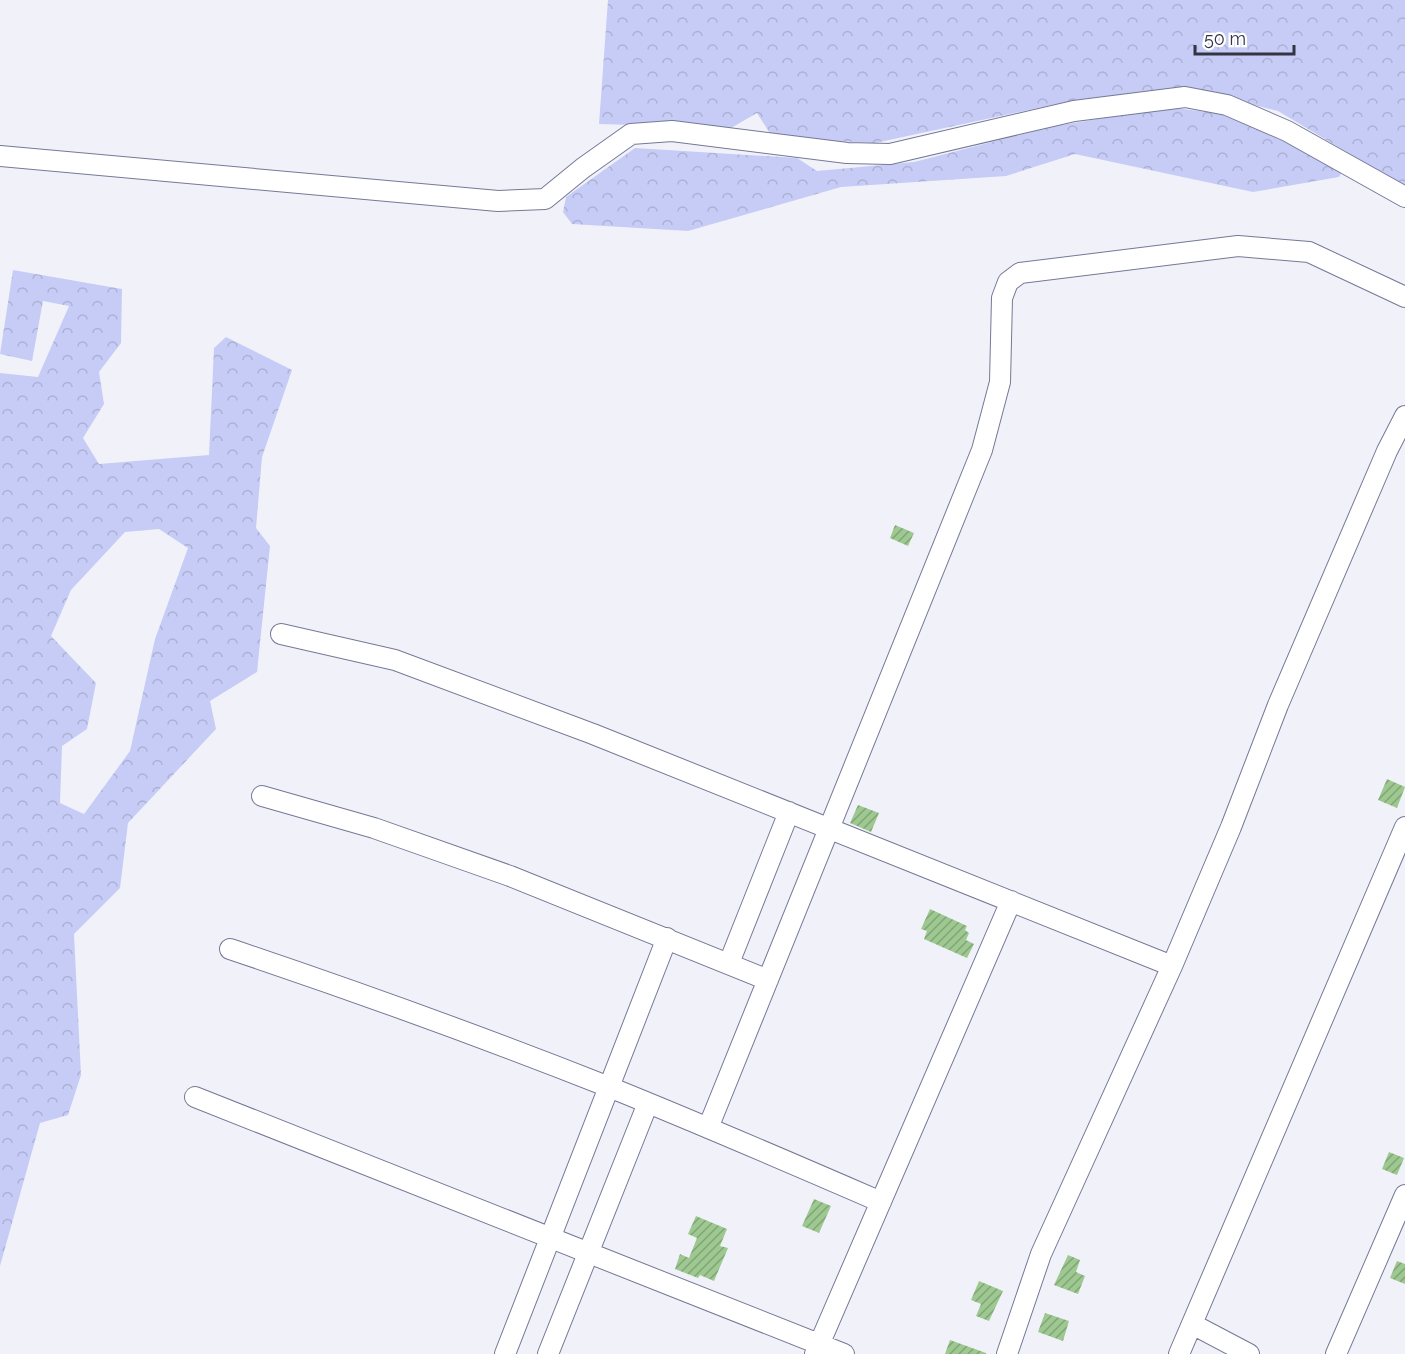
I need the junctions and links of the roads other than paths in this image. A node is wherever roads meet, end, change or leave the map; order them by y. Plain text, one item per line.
1 (0, 156) edge
2 (1405, 197) edge
3 (1405, 297) edge
4 (1405, 416) edge
5 (281, 634) dead end
6 (262, 796) dead end
7 (789, 812) junction
8 (1405, 827) edge
9 (829, 828) junction
10 (1011, 902) junction
11 (667, 939) junction
12 (231, 949) dead end
13 (729, 963) junction
14 (1172, 966) junction
15 (768, 980) junction
16 (609, 1087) junction
17 (195, 1097) dead end
18 (648, 1103) junction
19 (708, 1128) junction
20 (1405, 1195) edge
21 (881, 1202) junction
22 (551, 1237) junction
23 (589, 1252) junction
24 (1192, 1324) junction
25 (817, 1349) edge
26 (506, 1354) edge
27 (548, 1354) edge
28 (844, 1354) edge
29 (1007, 1354) edge
30 (1179, 1354) edge
31 (1249, 1354) edge
32 (1336, 1354) edge

1 - 2 street
3 - 9 street
4 - 14 street
5 - 7 street
6 - 11 street
7 - 9 street
7 - 13 street
8 - 24 street
9 - 10 street
9 - 15 street
10 - 14 street
10 - 21 street
11 - 13 street
11 - 16 street
12 - 16 street
13 - 15 street
14 - 29 street
15 - 19 street
16 - 18 street
16 - 22 street
17 - 22 street
18 - 19 street
18 - 23 street
19 - 21 street
20 - 32 street
21 - 25 street
22 - 23 street
22 - 26 street
23 - 25 street
23 - 27 street
24 - 30 street
24 - 31 street
25 - 28 street

